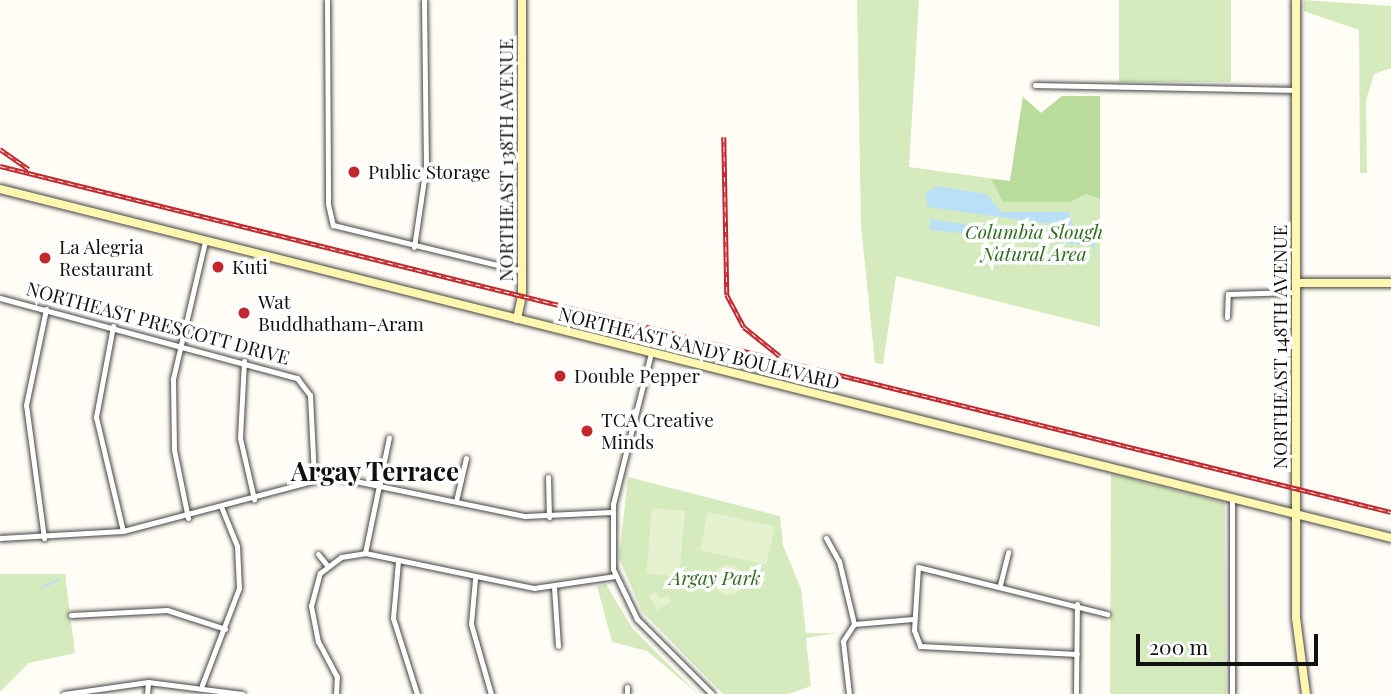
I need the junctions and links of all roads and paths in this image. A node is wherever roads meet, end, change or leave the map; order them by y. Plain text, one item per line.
1 (327, 0) edge
2 (424, 0) edge
3 (522, 0) edge
4 (1296, 1) edge
5 (1035, 85) dead end
6 (1295, 90) junction
7 (0, 189) edge
8 (205, 241) junction
9 (414, 247) junction
10 (522, 271) junction
11 (1391, 283) edge
12 (1296, 288) junction
13 (0, 298) edge
14 (46, 309) junction
15 (1227, 317) dead end
16 (517, 319) junction
17 (113, 326) junction
18 (179, 342) junction
19 (651, 353) junction
20 (244, 360) junction
21 (389, 437) dead end
22 (466, 458) dead end
23 (548, 477) dead end
24 (314, 478) junction
25 (378, 483) junction
26 (1232, 498) junction
27 (254, 499) junction
28 (456, 501) junction
29 (222, 509) junction
30 (612, 512) junction
31 (1297, 514) junction
32 (549, 517) junction
33 (188, 518) junction
34 (123, 531) junction
35 (0, 538) edge
36 (44, 538) junction
37 (826, 538) dead end
38 (1391, 538) edge
39 (1008, 552) dead end
40 (365, 553) junction
41 (318, 554) dead end
42 (913, 560) dead end
43 (398, 561) junction
44 (327, 565) junction
45 (918, 567) junction
46 (615, 576) junction
47 (475, 579) junction
48 (1000, 585) junction
49 (554, 587) junction
50 (1077, 604) junction
51 (1107, 614) dead end
52 (71, 615) dead end
53 (914, 619) junction
54 (854, 624) junction
55 (225, 629) junction
56 (558, 646) dead end
57 (1076, 653) junction
58 (148, 682) junction
59 (202, 685) junction
60 (228, 692) edge
61 (64, 694) edge
62 (147, 694) edge
63 (242, 694) edge
64 (336, 694) edge
65 (417, 694) edge
66 (491, 694) edge
67 (712, 694) edge
68 (849, 694) edge
69 (1076, 694) edge
70 (1232, 694) edge
71 (1306, 694) edge

1 - 9 street
2 - 9 street
3 - 10 main road, NORTHEAST 138TH AVENUE
4 - 6 main road, NORTHEAST 148TH AVENUE
5 - 6 street
6 - 12 main road, NORTHEAST 148TH AVENUE
7 - 8 main road, NORTHEAST SANDY BOULEVARD
8 - 16 main road, NORTHEAST SANDY BOULEVARD
8 - 18 street
9 - 10 street
10 - 16 main road, NORTHEAST 138TH AVENUE
11 - 12 main road
12 - 15 street
12 - 31 main road, NORTHEAST 148TH AVENUE
13 - 14 street, NORTHEAST PRESCOTT DRIVE
14 - 17 street, NORTHEAST PRESCOTT DRIVE
14 - 36 street
16 - 19 main road, NORTHEAST SANDY BOULEVARD
17 - 18 street, NORTHEAST PRESCOTT DRIVE
17 - 34 street
18 - 20 street, NORTHEAST PRESCOTT DRIVE
18 - 33 street
19 - 26 main road, NORTHEAST SANDY BOULEVARD
19 - 30 street
20 - 24 street, NORTHEAST PRESCOTT DRIVE
20 - 27 street
21 - 25 street
22 - 28 street
23 - 32 street
24 - 25 street
24 - 27 street
25 - 28 street
25 - 40 street
26 - 31 main road, NORTHEAST SANDY BOULEVARD
26 - 70 street
27 - 29 street
28 - 32 street
29 - 33 street
29 - 55 street
30 - 32 street
30 - 46 street
31 - 38 main road, NORTHEAST SANDY BOULEVARD
31 - 71 main road, NORTHEAST 148TH AVENUE
33 - 34 street
34 - 36 street
35 - 36 street
37 - 54 street
39 - 48 street
40 - 43 street
40 - 44 street
41 - 44 street
42 - 45 street
43 - 47 street
43 - 65 street
44 - 64 street
45 - 48 street
45 - 53 street
46 - 49 street
46 - 67 street
47 - 49 street
47 - 66 street
48 - 50 street
49 - 56 street
50 - 51 street
50 - 57 street
52 - 55 street
53 - 54 street
53 - 57 street
54 - 68 street
55 - 59 street
57 - 69 street
58 - 59 street
58 - 61 street
58 - 62 street
59 - 60 street
60 - 63 street

